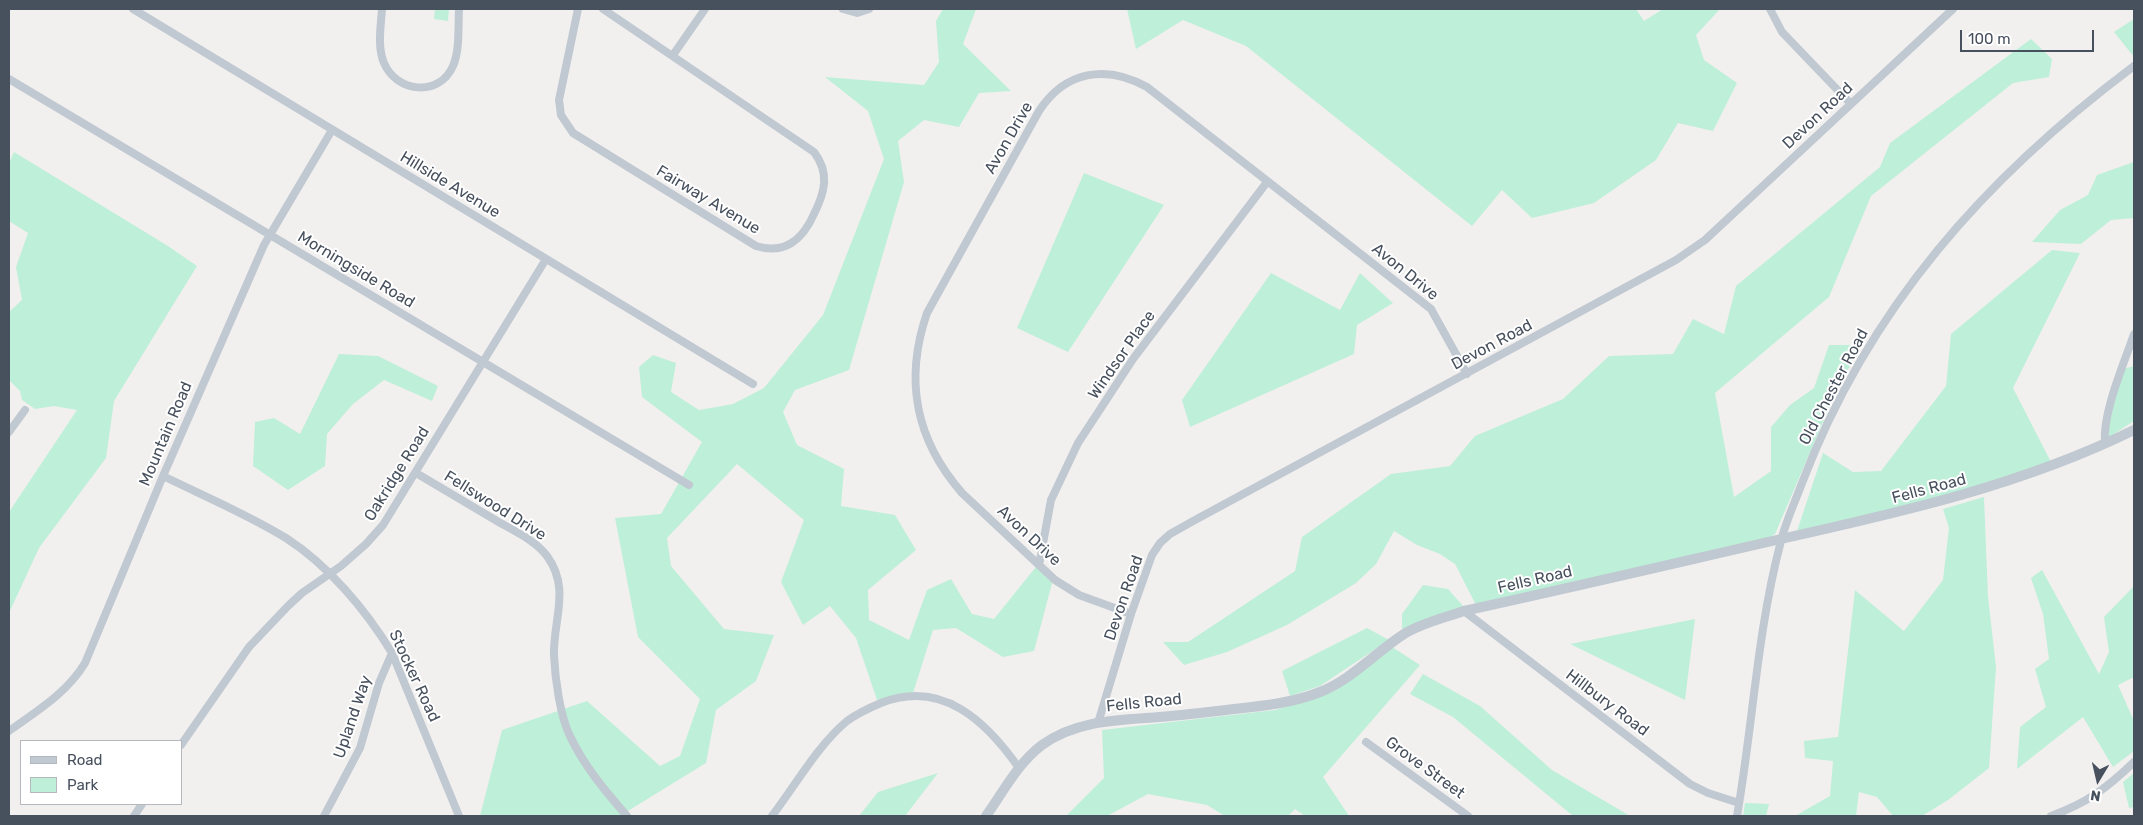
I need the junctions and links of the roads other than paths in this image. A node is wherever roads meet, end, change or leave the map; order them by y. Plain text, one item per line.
1 (133, 9) edge
2 (381, 9) edge
3 (458, 9) edge
4 (578, 9) edge
5 (603, 9) edge
6 (705, 9) edge
7 (843, 9) edge
8 (869, 9) edge
9 (1770, 9) edge
10 (1953, 9) edge
11 (673, 56) junction
12 (2134, 66) edge
13 (9, 78) edge
14 (1851, 104) junction
15 (332, 130) junction
16 (1267, 182) junction
17 (270, 235) junction
18 (546, 260) junction
19 (2134, 334) edge
20 (483, 362) junction
21 (1467, 374) junction
22 (753, 384) dead end
23 (25, 410) dead end
24 (2134, 430) edge
25 (9, 432) edge
26 (2105, 444) junction
27 (416, 472) junction
28 (163, 476) junction
29 (689, 485) dead end
30 (1781, 539) junction
31 (1039, 565) junction
32 (329, 574) junction
33 (1464, 611) junction
34 (1131, 614) junction
35 (392, 653) junction
36 (1098, 723) junction
37 (9, 731) edge
38 (1366, 742) dead end
39 (182, 744) edge
40 (2134, 762) edge
41 (1019, 768) junction
42 (1739, 803) junction
43 (141, 805) edge
44 (134, 816) edge
45 (324, 816) edge
46 (458, 816) edge
47 (627, 816) edge
48 (772, 816) edge
49 (986, 816) edge
50 (1468, 816) edge
51 (1737, 816) edge
52 (2051, 816) edge

1 - 15 street, Hillside Avenue
2 - 3 street
4 - 11 street, Fairway Avenue
5 - 11 street, Fairway Avenue
6 - 11 street
7 - 8 street
9 - 14 street
10 - 14 street, Devon Road
12 - 30 street, Old Chester Road
13 - 17 street, Morningside Road
14 - 21 street, Devon Road
15 - 17 street, Mountain Road
15 - 18 street, Hillside Avenue
16 - 21 street, Avon Drive
16 - 31 street, Windsor Place
16 - 31 street, Avon Drive
17 - 20 street, Morningside Road
17 - 28 street, Mountain Road
18 - 20 street, Oakridge Road
18 - 22 street, Hillside Avenue
19 - 26 street
20 - 27 street, Oakridge Road
20 - 29 street, Morningside Road
21 - 34 street, Devon Road
23 - 25 street
24 - 26 street, Fells Road
26 - 30 street, Fells Road
27 - 32 street, Oakridge Road
27 - 47 street, Fellswood Drive
28 - 32 street, Stocker Road
28 - 37 street, Mountain Road
30 - 33 street, Fells Road
30 - 42 street, Old Chester Road
31 - 34 street, Avon Drive
32 - 35 street, Stocker Road
32 - 39 street, Oakridge Road
33 - 36 street, Fells Road
33 - 42 street, Hillbury Road
34 - 36 street, Devon Road
35 - 45 street, Upland Way
35 - 46 street, Stocker Road
36 - 41 street, Fells Road
38 - 50 street, Grove Street
40 - 52 street
41 - 48 street
41 - 49 street, Fells Road
42 - 51 street, Old Chester Road
43 - 44 street

